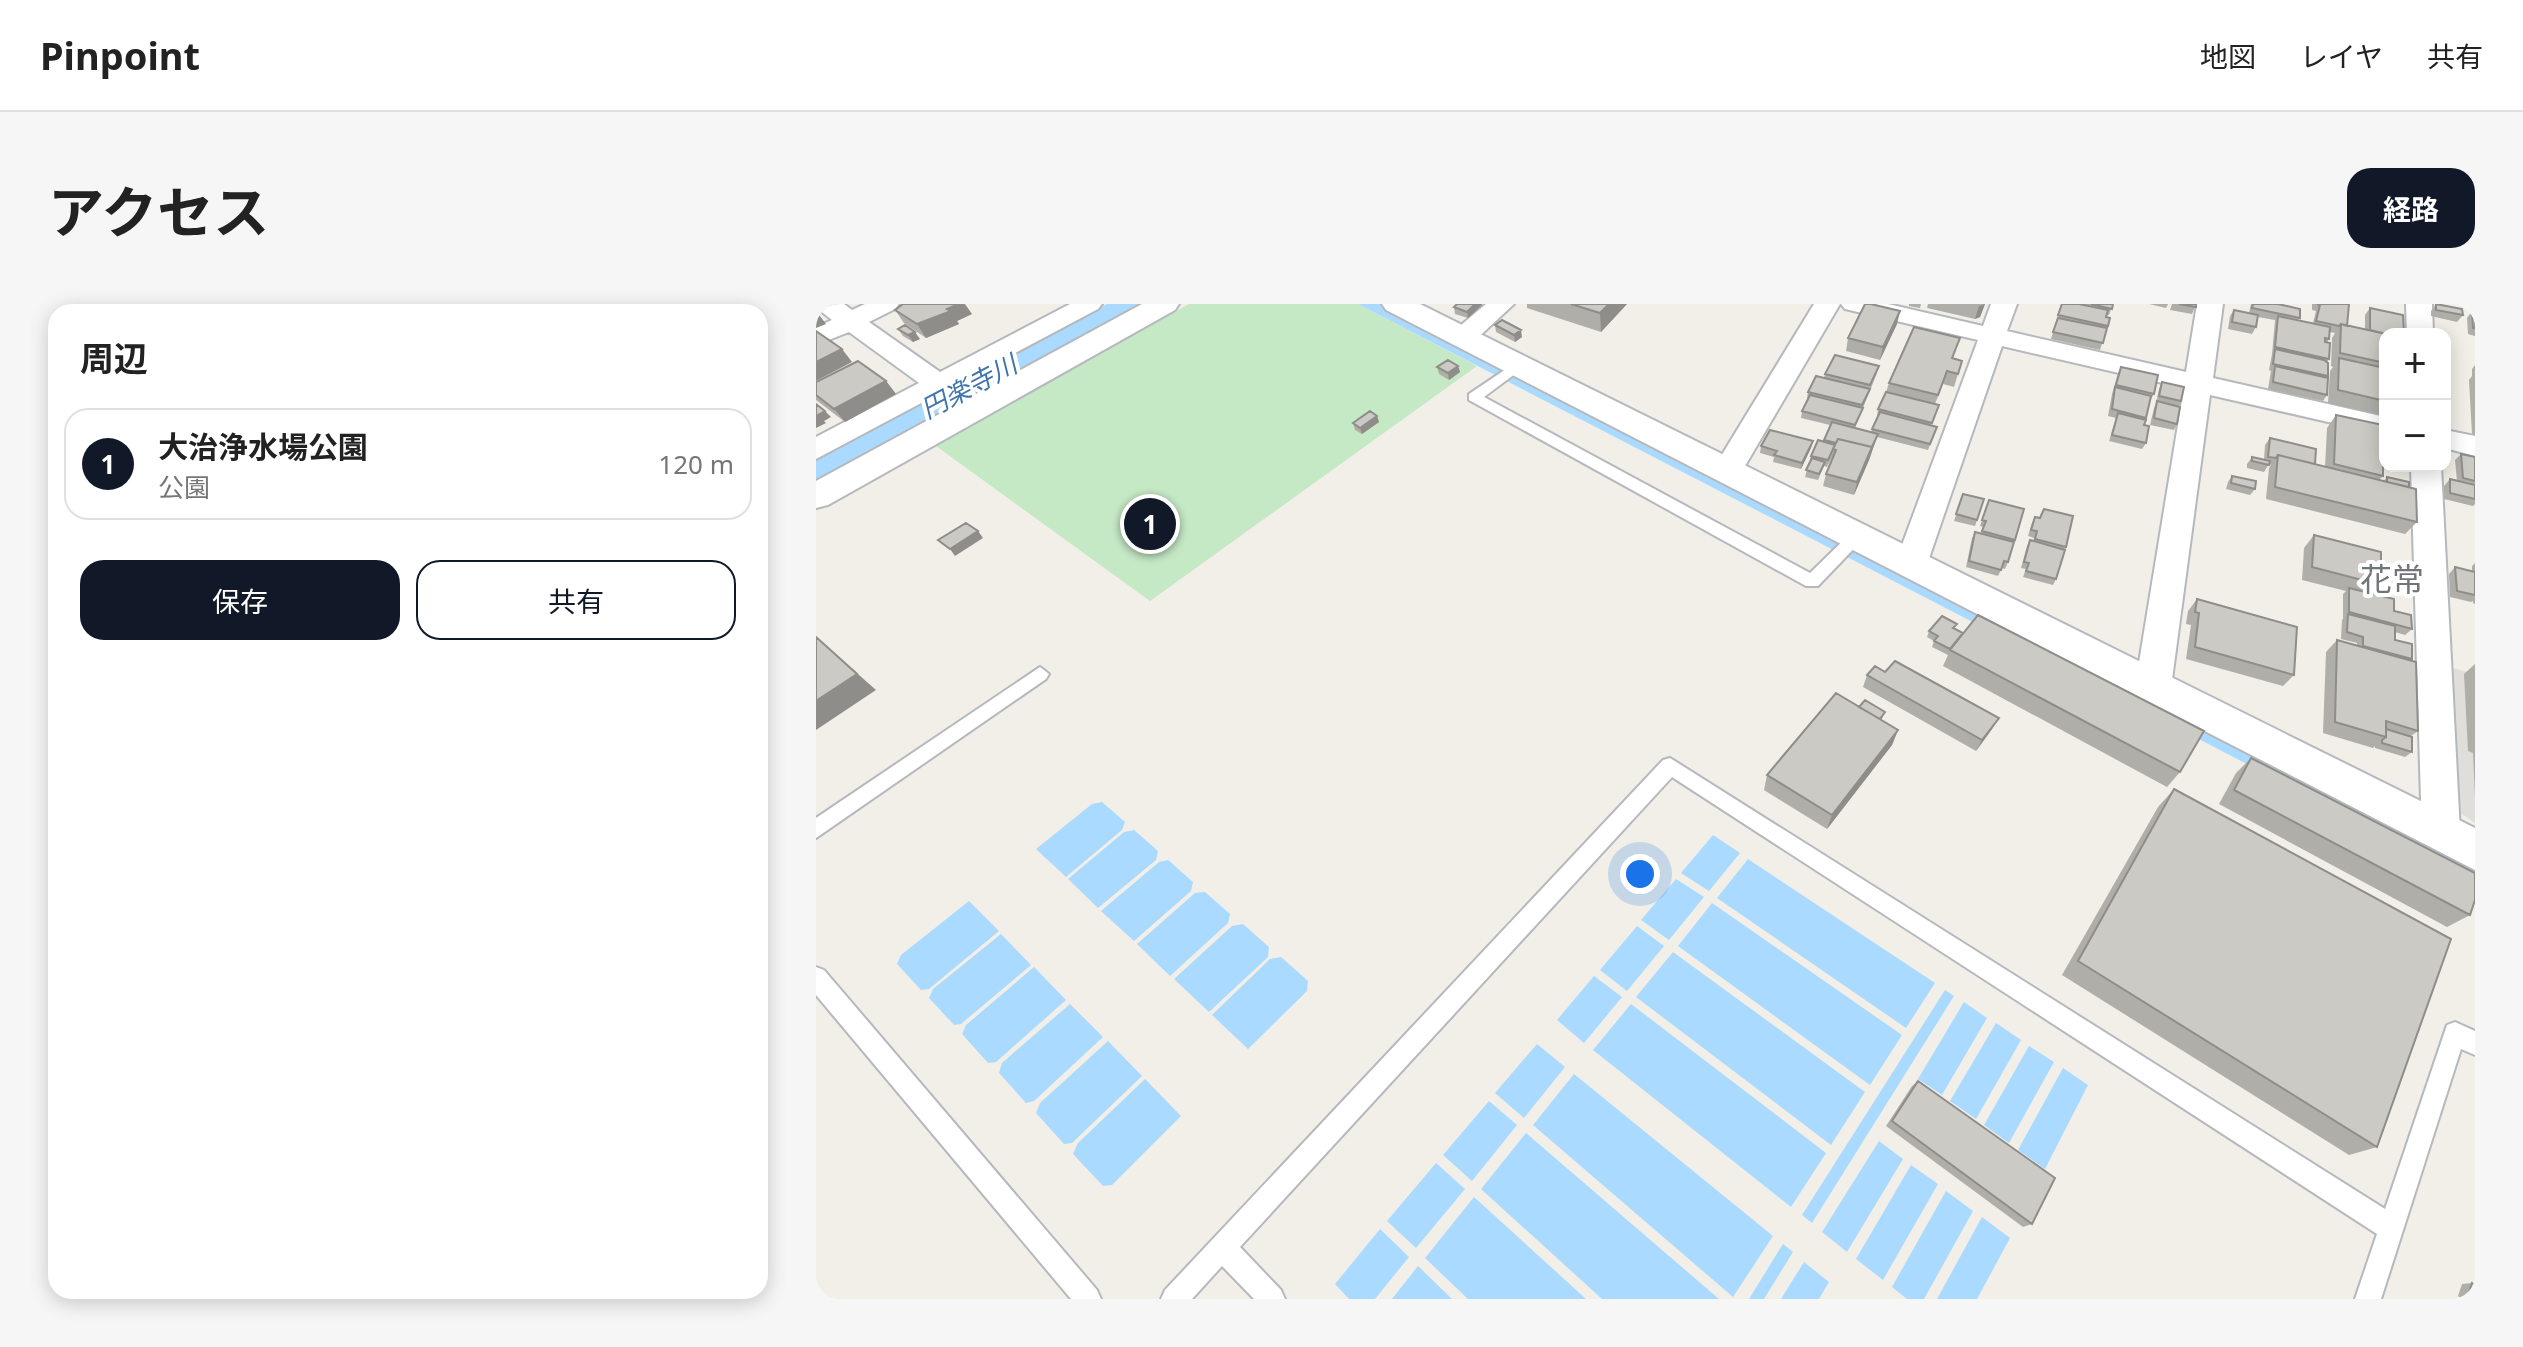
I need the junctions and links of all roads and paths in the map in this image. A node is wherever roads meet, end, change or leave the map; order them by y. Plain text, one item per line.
1 (827, 304) edge
2 (886, 304) edge
3 (1089, 304) edge
4 (1164, 304) edge
5 (1397, 304) edge
6 (1501, 304) edge
7 (1827, 304) edge
8 (1854, 304) edge
9 (2004, 304) edge
10 (2210, 304) edge
11 (2419, 304) edge
12 (850, 321) junction
13 (2420, 328) edge
14 (1992, 336) junction
15 (816, 337) edge
16 (1463, 337) junction
17 (1509, 371) junction
18 (2197, 383) junction
19 (939, 384) junction
20 (2379, 425) edge
21 (2451, 440) edge
22 (2475, 446) edge
23 (816, 449) edge
24 (1727, 471) junction
25 (2427, 472) edge
26 (816, 496) edge
27 (1849, 545) junction
28 (1911, 564) junction
29 (1040, 674) dead end
30 (2153, 687) junction
31 (816, 829) edge
32 (2458, 841) edge
33 (816, 978) edge
34 (2475, 1044) edge
35 (2391, 1228) junction
36 (1222, 1248) junction
37 (1088, 1299) edge
38 (1174, 1299) edge
39 (1272, 1299) edge
40 (2368, 1299) edge

1 - 12 street
2 - 12 street
3 - 19 street
4 - 26 street
5 - 16 street
6 - 16 street
7 - 24 street
8 - 14 street
9 - 14 street
10 - 18 street
11 - 13 street
12 - 15 street
12 - 19 street
14 - 18 street
14 - 28 street
16 - 17 street
17 - 24 street
17 - 27 lane
18 - 20 street
18 - 30 street
19 - 23 street
21 - 22 street
24 - 27 street
25 - 32 street
27 - 28 street
28 - 30 street
29 - 31 lane
30 - 32 street
33 - 37 lane
34 - 35 lane
35 - 36 lane
35 - 40 lane
36 - 38 lane
36 - 39 lane

